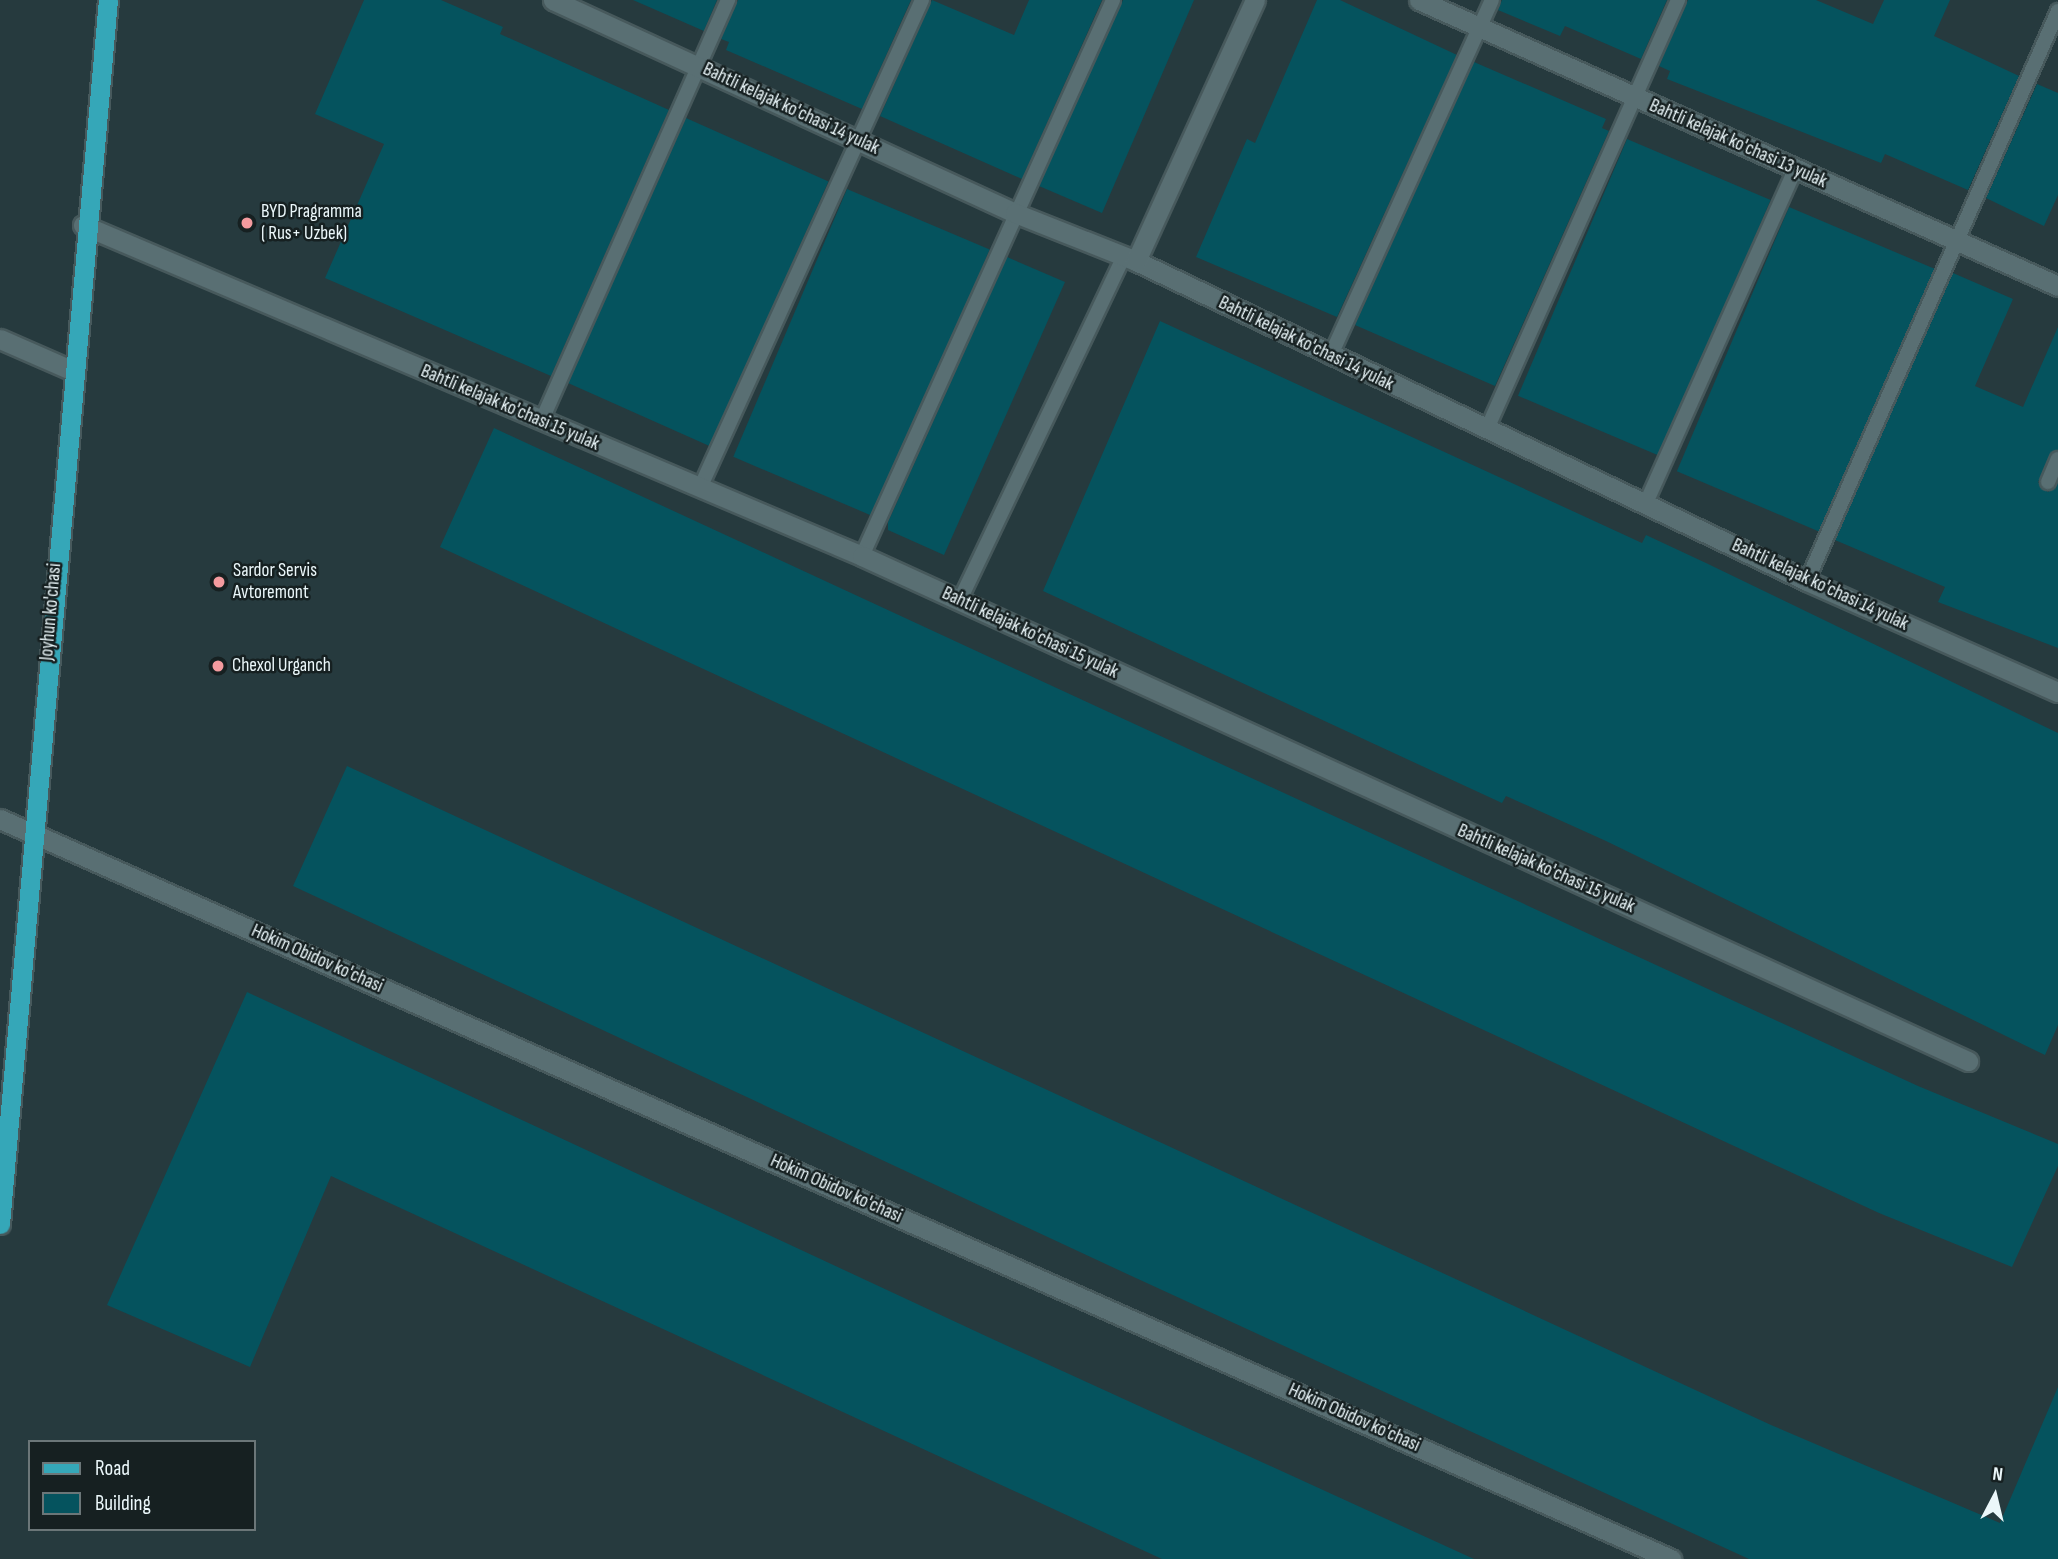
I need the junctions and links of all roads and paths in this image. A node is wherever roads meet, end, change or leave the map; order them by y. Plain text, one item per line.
1 (108, 0) edge
2 (553, 0) edge
3 (728, 0) edge
4 (922, 0) edge
5 (1113, 0) edge
6 (1255, 0) edge
7 (1419, 0) edge
8 (1492, 0) edge
9 (1678, 0) edge
10 (2058, 11) edge
11 (1479, 28) junction
12 (698, 66) junction
13 (1635, 97) junction
14 (860, 141) junction
15 (1795, 170) junction
16 (1016, 213) junction
17 (83, 225) junction
18 (1956, 242) junction
19 (1130, 259) junction
20 (2058, 286) edge
21 (0, 339) edge
22 (1330, 357) junction
23 (71, 370) junction
24 (541, 422) junction
25 (1487, 429) junction
26 (2058, 459) edge
27 (2048, 482) dead end
28 (700, 488) junction
29 (1646, 503) junction
30 (862, 555) junction
31 (1807, 581) junction
32 (959, 602) junction
33 (2058, 692) edge
34 (0, 818) edge
35 (33, 832) junction
36 (1968, 1061) dead end
37 (0, 1224) edge
38 (1671, 1559) edge

1 - 17 main road, Joyhun ko'chasi
2 - 12 street, Bahtli kelajak ko'chasi 14 yulak
3 - 12 lane
4 - 14 lane
5 - 16 lane
6 - 19 street
7 - 11 street, Bahtli kelajak ko'chasi 13 yulak
8 - 11 lane
9 - 13 lane
10 - 18 lane
11 - 13 street, Bahtli kelajak ko'chasi 13 yulak
11 - 22 lane
12 - 14 street, Bahtli kelajak ko'chasi 14 yulak
12 - 24 lane
13 - 15 street, Bahtli kelajak ko'chasi 13 yulak
13 - 25 lane
14 - 16 street, Bahtli kelajak ko'chasi 14 yulak
14 - 28 lane
15 - 18 street, Bahtli kelajak ko'chasi 13 yulak
15 - 29 lane
16 - 19 street, Bahtli kelajak ko'chasi 14 yulak
16 - 30 lane
17 - 23 main road, Joyhun ko'chasi
17 - 24 street, Bahtli kelajak ko'chasi 15 yulak
18 - 20 street, Bahtli kelajak ko'chasi 13 yulak
18 - 31 lane
19 - 22 street, Bahtli kelajak ko'chasi 14 yulak
19 - 32 lane
21 - 23 street
22 - 25 street, Bahtli kelajak ko'chasi 14 yulak
23 - 35 main road, Joyhun ko'chasi
24 - 28 street, Bahtli kelajak ko'chasi 15 yulak
25 - 29 street, Bahtli kelajak ko'chasi 14 yulak
26 - 27 lane
28 - 30 street, Bahtli kelajak ko'chasi 15 yulak
29 - 31 street, Bahtli kelajak ko'chasi 14 yulak
30 - 32 street, Bahtli kelajak ko'chasi 15 yulak
31 - 33 street, Bahtli kelajak ko'chasi 14 yulak
32 - 36 street, Bahtli kelajak ko'chasi 15 yulak
34 - 35 street, Hokim Obidov ko'chasi
35 - 37 main road, Joyhun ko'chasi
35 - 38 street, Hokim Obidov ko'chasi

